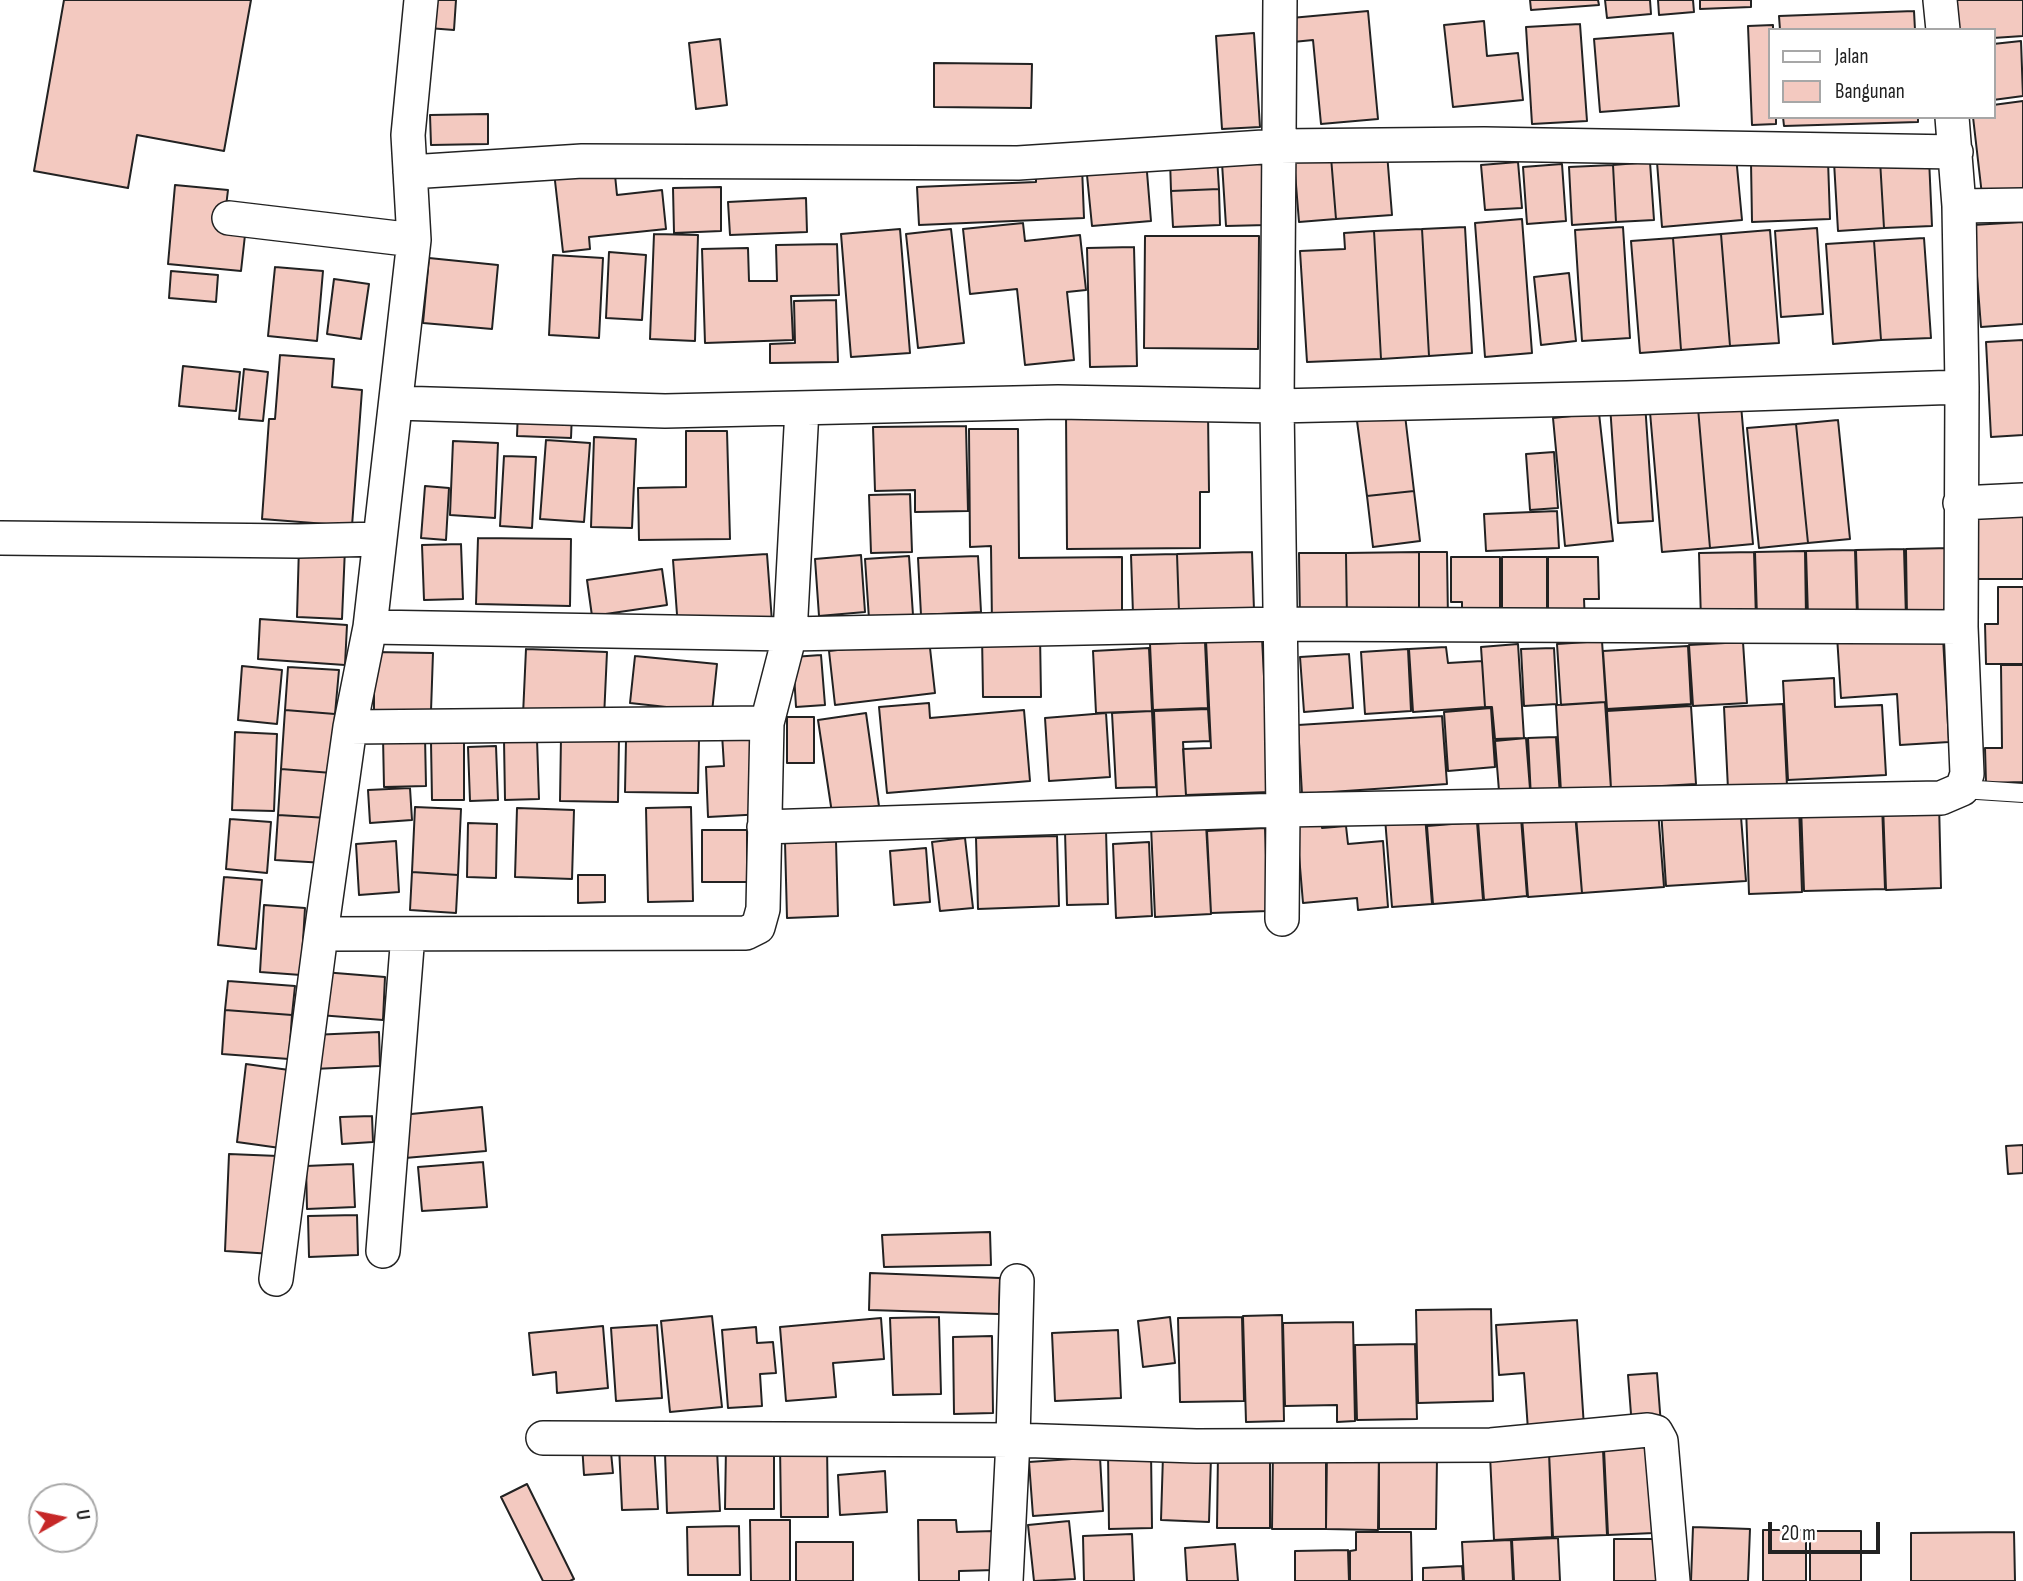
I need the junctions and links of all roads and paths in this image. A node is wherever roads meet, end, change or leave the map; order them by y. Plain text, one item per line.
1 (421, 0) edge
2 (1280, 0) edge
3 (1940, 0) edge
4 (1943, 28) edge
5 (1952, 119) edge
6 (1279, 146) junction
7 (1956, 152) junction
8 (410, 172) junction
9 (2023, 205) edge
10 (1959, 206) junction
11 (229, 218) dead end
12 (414, 240) junction
13 (1962, 387) junction
14 (396, 403) junction
15 (1277, 406) junction
16 (802, 409) junction
17 (2023, 500) edge
18 (1960, 503) junction
19 (0, 538) edge
20 (380, 539) junction
21 (1279, 624) junction
22 (370, 627) junction
23 (1961, 627) junction
24 (790, 634) junction
25 (767, 723) junction
26 (350, 727) junction
27 (1962, 789) junction
28 (2023, 793) edge
29 (1283, 810) junction
30 (764, 827) junction
31 (1282, 919) dead end
32 (321, 934) junction
33 (408, 934) junction
34 (383, 1251) dead end
35 (276, 1279) dead end
36 (1017, 1281) dead end
37 (543, 1438) dead end
38 (1013, 1440) junction
39 (1006, 1581) edge
40 (1673, 1581) edge

1 - 8 street
2 - 6 street
3 - 4 street
5 - 7 street
6 - 7 street
6 - 8 street
6 - 15 street
7 - 10 street
8 - 12 street
9 - 10 street
10 - 13 street
11 - 12 street
12 - 14 street
13 - 15 street
13 - 18 street
14 - 16 street
14 - 20 street
15 - 16 street
15 - 21 street
16 - 24 street
17 - 18 street
18 - 23 street
19 - 20 street
20 - 22 street
21 - 23 street
21 - 24 street
21 - 29 street
22 - 24 street
22 - 26 street
23 - 27 street
24 - 25 street
25 - 26 street
25 - 30 street
26 - 32 street
27 - 28 lane
27 - 29 street
29 - 30 street
29 - 31 street
30 - 33 street
32 - 33 street
32 - 35 street
33 - 34 street
36 - 38 street
37 - 38 street
38 - 39 street
38 - 40 street

